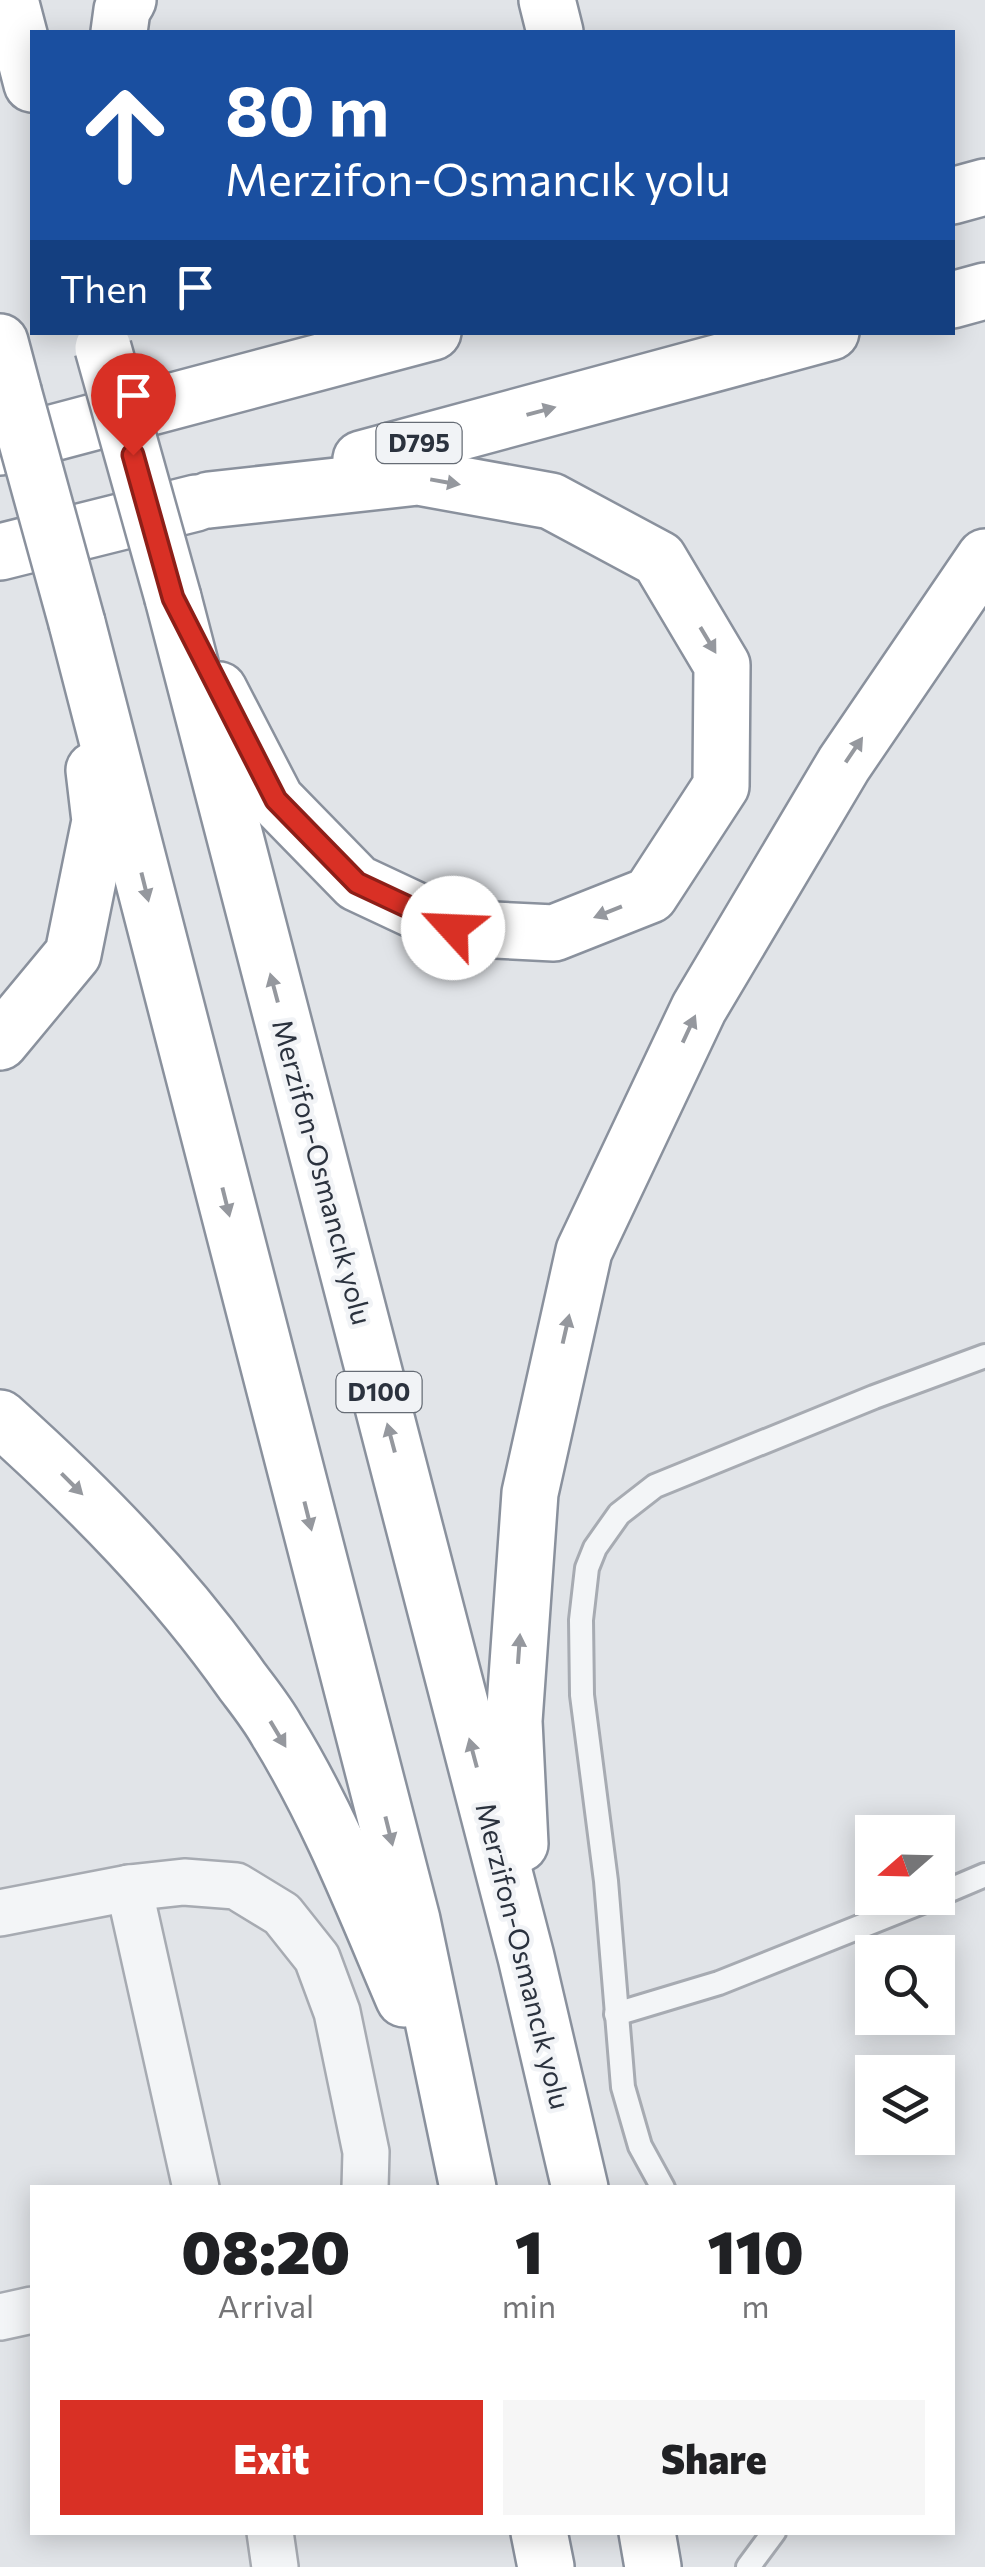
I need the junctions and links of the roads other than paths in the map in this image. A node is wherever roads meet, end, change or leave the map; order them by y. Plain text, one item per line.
1 (10, 0) edge
2 (128, 0) edge
3 (547, 0) edge
4 (119, 30) edge
5 (554, 30) edge
6 (30, 76) edge
7 (985, 187) edge
8 (955, 195) edge
9 (985, 291) edge
10 (955, 299) edge
11 (297, 335) edge
12 (422, 335) edge
13 (821, 335) edge
14 (102, 338) edge
15 (4, 364) edge
16 (90, 423) junction
17 (0, 447) edge
18 (209, 500) junction
19 (3, 551) edge
20 (985, 558) edge
21 (173, 598) junction
22 (77, 623) junction
23 (0, 1042) edge
24 (985, 1356) edge
25 (0, 1418) edge
26 (985, 1875) edge
27 (129, 1888) junction
28 (955, 1888) edge
29 (0, 1914) edge
30 (888, 1915) edge
31 (526, 1956) junction
32 (616, 2014) junction
33 (451, 2108) junction
34 (195, 2185) edge
35 (365, 2185) edge
36 (467, 2185) edge
37 (579, 2185) edge
38 (662, 2185) edge
39 (30, 2310) edge
40 (0, 2317) edge
41 (270, 2535) edge
42 (540, 2535) edge
43 (648, 2535) edge
44 (772, 2535) edge
45 (274, 2567) edge
46 (546, 2567) edge
47 (654, 2567) edge
48 (748, 2567) edge

1 - 6 highway
2 - 4 highway
3 - 5 highway
7 - 8 highway
9 - 10 highway
11 - 16 highway
12 - 16 highway
18 -> 13 highway, D795
14 - 21 highway, Merzifon-Osmancık yolu / D100, bridge
15 - 22 highway, bridge
16 - 17 highway
18 - 19 highway, D795
18 -> 21 highway
31 -> 20 highway
31 -> 21 highway, Merzifon-Osmancık yolu / D100
22 - 23 highway
22 -> 33 highway
24 - 32 lane
25 -> 33 highway
26 - 28 lane
27 - 29 street
27 - 34 street
27 - 35 street
30 - 32 lane
31 - 37 highway, Merzifon-Osmancık yolu / D100
32 - 38 lane
33 - 36 highway
39 - 40 street
41 - 45 street
42 - 46 highway
43 - 47 highway
44 - 48 lane

